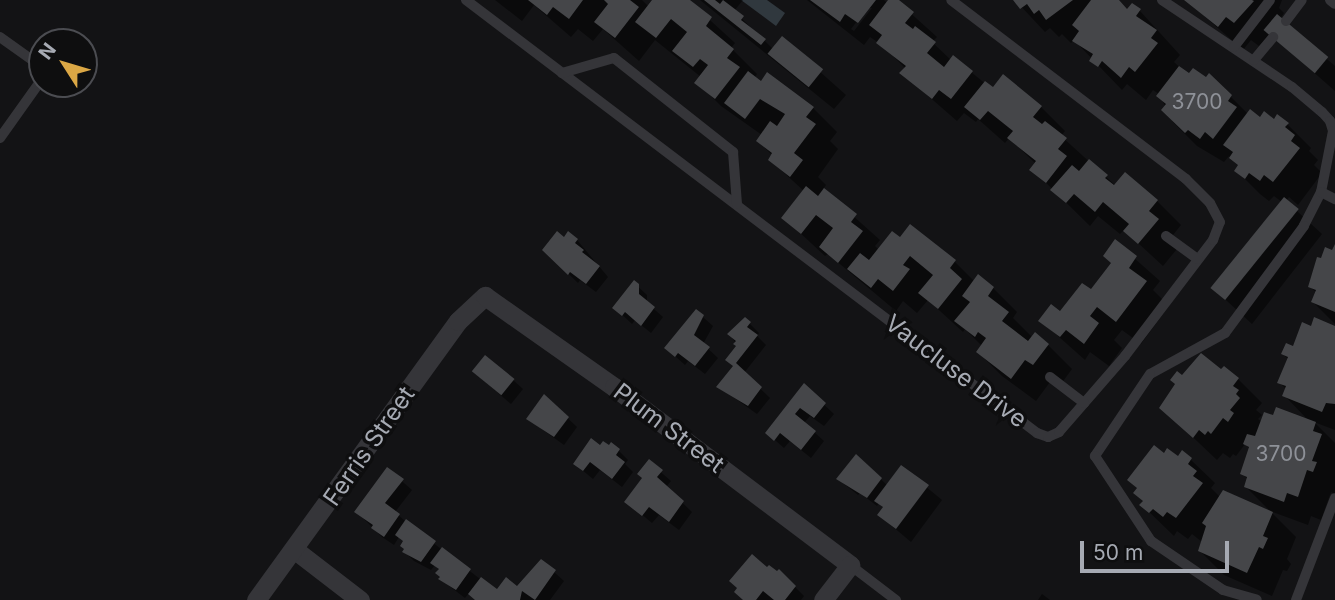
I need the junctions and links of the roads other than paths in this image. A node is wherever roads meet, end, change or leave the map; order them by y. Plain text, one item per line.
1 (466, 0) edge
2 (951, 0) edge
3 (1162, 0) edge
4 (1270, 0) edge
5 (1302, 0) edge
6 (1330, 0) edge
7 (1335, 4) edge
8 (1286, 21) dead end
9 (0, 37) edge
10 (1273, 37) dead end
11 (1234, 47) junction
12 (28, 57) edge
13 (1254, 60) junction
14 (562, 73) junction
15 (28, 98) edge
16 (0, 138) edge
17 (1321, 192) junction
18 (1335, 199) edge
19 (737, 204) junction
20 (1166, 236) dead end
21 (1198, 260) junction
22 (485, 296) joint
23 (1050, 377) dead end
24 (1084, 403) junction
25 (1335, 498) edge
26 (295, 550) junction
27 (850, 565) junction
28 (256, 600) edge
29 (360, 600) edge
30 (823, 600) edge
31 (896, 600) edge
32 (1257, 600) edge
33 (1296, 600) edge

1 - 14 lane, Vaucluse Drive
2 - 21 lane, Vaucluse Drive
3 - 11 lane
4 - 11 lane
5 - 8 lane
6 - 7 lane
9 - 12 lane
10 - 13 lane
11 - 13 lane
13 - 17 lane
14 - 19 lane, Vaucluse Drive
14 - 19 lane
15 - 16 lane
17 - 18 lane
17 - 32 lane
19 - 24 lane, Vaucluse Drive
20 - 21 lane
21 - 24 lane, Vaucluse Drive
22 - 26 street, Ferris Street
22 - 27 street, Plum Street
23 - 24 lane
25 - 33 lane
26 - 28 street, Ferris Street
26 - 29 street
27 - 30 street
27 - 31 lane

